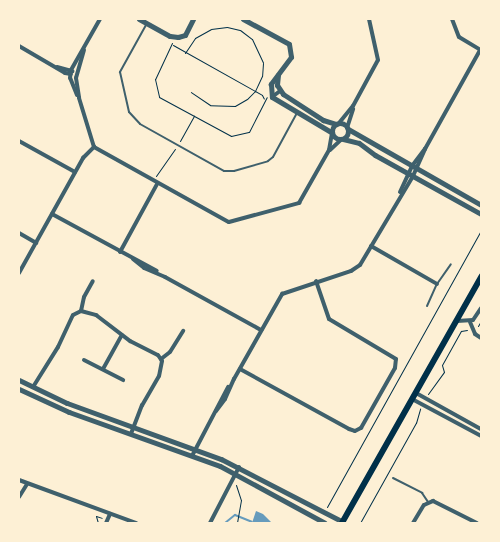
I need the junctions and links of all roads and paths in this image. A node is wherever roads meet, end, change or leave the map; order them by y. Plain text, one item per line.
1 (103, 19) edge
2 (139, 19) edge
3 (193, 19) edge
4 (243, 19) edge
5 (369, 19) edge
6 (452, 19) edge
7 (100, 21) edge
8 (249, 21) edge
9 (147, 23) junction
10 (170, 36) junction
11 (172, 45) junction
12 (19, 46) edge
13 (84, 50) junction
14 (480, 50) edge
15 (185, 53) junction
16 (70, 72) junction
17 (75, 73) junction
18 (279, 74) junction
19 (254, 91) junction
20 (280, 91) junction
21 (191, 92) dead end
22 (271, 96) junction
23 (79, 98) junction
24 (264, 99) junction
25 (353, 106) junction
26 (297, 112) junction
27 (194, 115) junction
28 (338, 123) junction
29 (347, 129) junction
30 (331, 132) junction
31 (342, 139) junction
32 (19, 141) edge
33 (177, 145) junction
34 (94, 147) junction
35 (329, 150) junction
36 (414, 168) junction
37 (75, 172) junction
38 (410, 175) junction
39 (152, 181) junction
40 (158, 184) junction
41 (481, 205) edge
42 (52, 214) junction
43 (481, 214) edge
44 (481, 230) edge
45 (19, 233) edge
46 (36, 243) junction
47 (371, 246) junction
48 (120, 252) junction
49 (451, 264) dead end
50 (19, 273) edge
51 (481, 277) edge
52 (92, 281) dead end
53 (316, 282) junction
54 (438, 284) junction
55 (427, 306) dead end
56 (481, 308) edge
57 (81, 311) junction
58 (457, 321) junction
59 (481, 321) edge
60 (470, 322) junction
61 (261, 330) junction
62 (473, 330) junction
63 (183, 331) dead end
64 (122, 335) junction
65 (481, 338) edge
66 (161, 359) junction
67 (84, 360) dead end
68 (103, 369) junction
69 (240, 369) junction
70 (19, 380) edge
71 (123, 380) dead end
72 (33, 387) junction
73 (19, 389) edge
74 (416, 393) junction
75 (412, 399) junction
76 (426, 399) junction
77 (422, 404) junction
78 (134, 427) junction
79 (481, 429) edge
80 (131, 434) junction
81 (481, 436) edge
82 (196, 449) junction
83 (192, 456) junction
84 (239, 467) junction
85 (236, 474) junction
86 (393, 478) dead end
87 (19, 480) edge
88 (235, 483) dead end
89 (27, 484) junction
90 (19, 497) edge
91 (428, 502) junction
92 (324, 511) junction
93 (110, 514) junction
94 (343, 522) edge
95 (106, 523) edge
96 (136, 523) edge
97 (210, 523) edge
98 (237, 523) edge
99 (326, 523) edge
100 (360, 523) edge
101 (413, 523) edge
102 (477, 523) edge

1 - 7 street
2 - 9 street
3 - 10 street
4 - 8 street
5 - 25 street
6 - 14 street
7 - 13 street
8 - 18 street
9 - 10 street
9 - 33 lane
10 - 11 path
11 - 15 path
11 - 27 path
12 - 16 street
13 - 16 street
13 - 17 street
14 - 36 street
15 - 19 path
15 - 19 path
16 - 17 street
16 - 23 street
17 - 23 street
18 - 20 street
18 - 22 street
19 - 21 path
19 - 24 path
20 - 22 street
20 - 28 street
22 - 24 path
22 - 26 street
23 - 34 street
24 - 27 path
25 - 28 street
25 - 29 street
26 - 30 street
26 - 33 lane
27 - 33 path
28 - 29 street
28 - 30 street
29 - 31 street
29 - 36 street
30 - 31 street
30 - 35 street
31 - 35 street
31 - 38 street
32 - 37 street
33 - 39 path
34 - 37 street
34 - 39 street
35 - 40 street
36 - 38 street
36 - 41 street
37 - 42 street
38 - 43 street
38 - 47 street
39 - 40 street
40 - 48 street
42 - 46 street
42 - 48 street
44 - 92 path
45 - 46 street
46 - 50 street
47 - 53 street
47 - 54 street
48 - 61 street
49 - 54 lane
51 - 58 main road
52 - 57 street
53 - 61 street
53 - 69 street
54 - 55 lane
56 - 60 street
57 - 64 street
57 - 72 street
58 - 60 street
58 - 74 main road
59 - 62 path
60 - 62 street
61 - 69 street
62 - 65 street
62 - 76 path
63 - 66 street
64 - 66 street
64 - 68 street
66 - 78 street
67 - 68 street
68 - 71 street
69 - 82 street
70 - 72 street
72 - 78 street
73 - 80 street
74 - 75 main road
74 - 76 street
75 - 77 street
75 - 94 main road
76 - 79 street
77 - 81 street
77 - 100 path
78 - 80 street
78 - 82 street
80 - 83 street
82 - 83 street
82 - 84 street
83 - 85 street
84 - 85 street
84 - 92 street
85 - 97 street
85 - 99 street
86 - 91 lane
87 - 89 street
88 - 98 path
89 - 90 street
89 - 93 street
91 - 101 street
91 - 102 street
92 - 94 street
93 - 95 street
93 - 96 street

